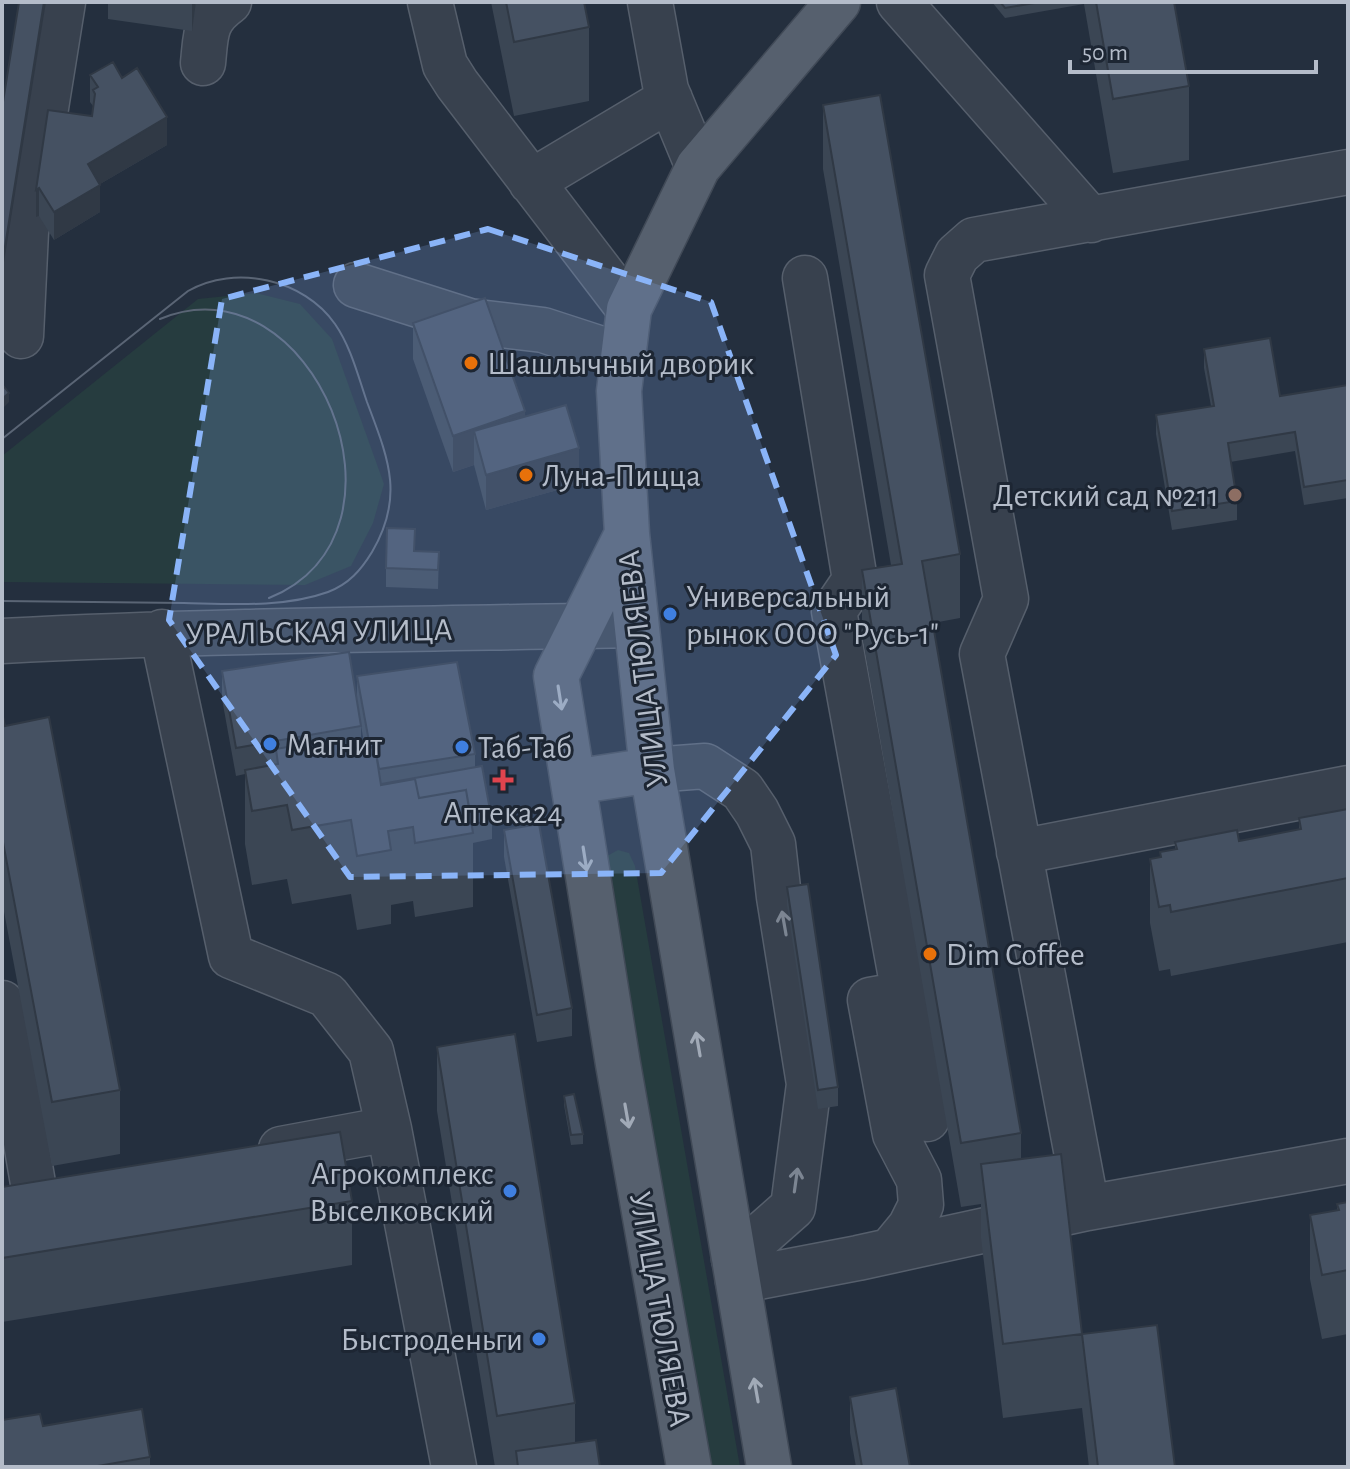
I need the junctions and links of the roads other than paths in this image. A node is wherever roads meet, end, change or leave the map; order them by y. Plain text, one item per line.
1 (63, 2) edge
2 (229, 2) edge
3 (430, 2) edge
4 (650, 2) edge
5 (838, 2) edge
6 (899, 2) edge
7 (203, 63) dead end
8 (670, 99) junction
9 (698, 167) junction
10 (1348, 172) edge
11 (531, 182) junction
12 (1091, 220) junction
13 (805, 278) dead end
14 (356, 285) dead end
15 (629, 309) junction
16 (21, 336) dead end
17 (623, 356) junction
18 (627, 534) junction
19 (636, 625) junction
20 (582, 626) junction
21 (162, 632) junction
22 (2, 641) edge
23 (652, 770) junction
24 (573, 782) junction
25 (1348, 788) edge
26 (1019, 852) junction
27 (904, 994) junction
28 (2, 1003) edge
29 (927, 1119) dead end
30 (389, 1129) junction
31 (247, 1155) edge
32 (1348, 1161) edge
33 (80, 1186) edge
34 (18, 1197) edge
35 (1087, 1208) junction
36 (891, 1250) junction
37 (736, 1270) junction
38 (454, 1467) edge
39 (689, 1467) edge
40 (769, 1467) edge

1 - 16 street
2 - 7 street
3 - 11 street
4 - 8 street
5 - 9 main road
6 - 12 street
8 - 9 street
8 - 11 street
9 - 15 main road
10 - 12 street
11 - 15 street
12 - 26 street
13 - 27 street
14 - 17 street
15 - 17 main road
17 - 18 main road
18 - 19 main road, УЛИЦА ТЮЛЯЕВА
18 - 20 main road, УЛИЦА ТЮЛЯЕВА
19 - 20 street, УРАЛЬСКАЯ УЛИЦА
19 - 23 main road, УЛИЦА ТЮЛЯЕВА
20 - 21 street, УРАЛЬСКАЯ УЛИЦА
20 -> 24 main road, УЛИЦА ТЮЛЯЕВА
21 - 22 street, УРАЛЬСКАЯ УЛИЦА
21 - 30 street
23 - 24 main road
37 -> 23 main road, УЛИЦА ТЮЛЯЕВА
37 -> 23 street
24 -> 39 main road, УЛИЦА ТЮЛЯЕВА
25 - 26 street
26 - 35 street
27 - 29 street
27 - 36 street
28 - 34 street
30 - 31 street
30 - 38 street
32 - 35 street
33 - 34 street
35 - 36 street
36 - 37 street
40 -> 37 main road, УЛИЦА ТЮЛЯЕВА

